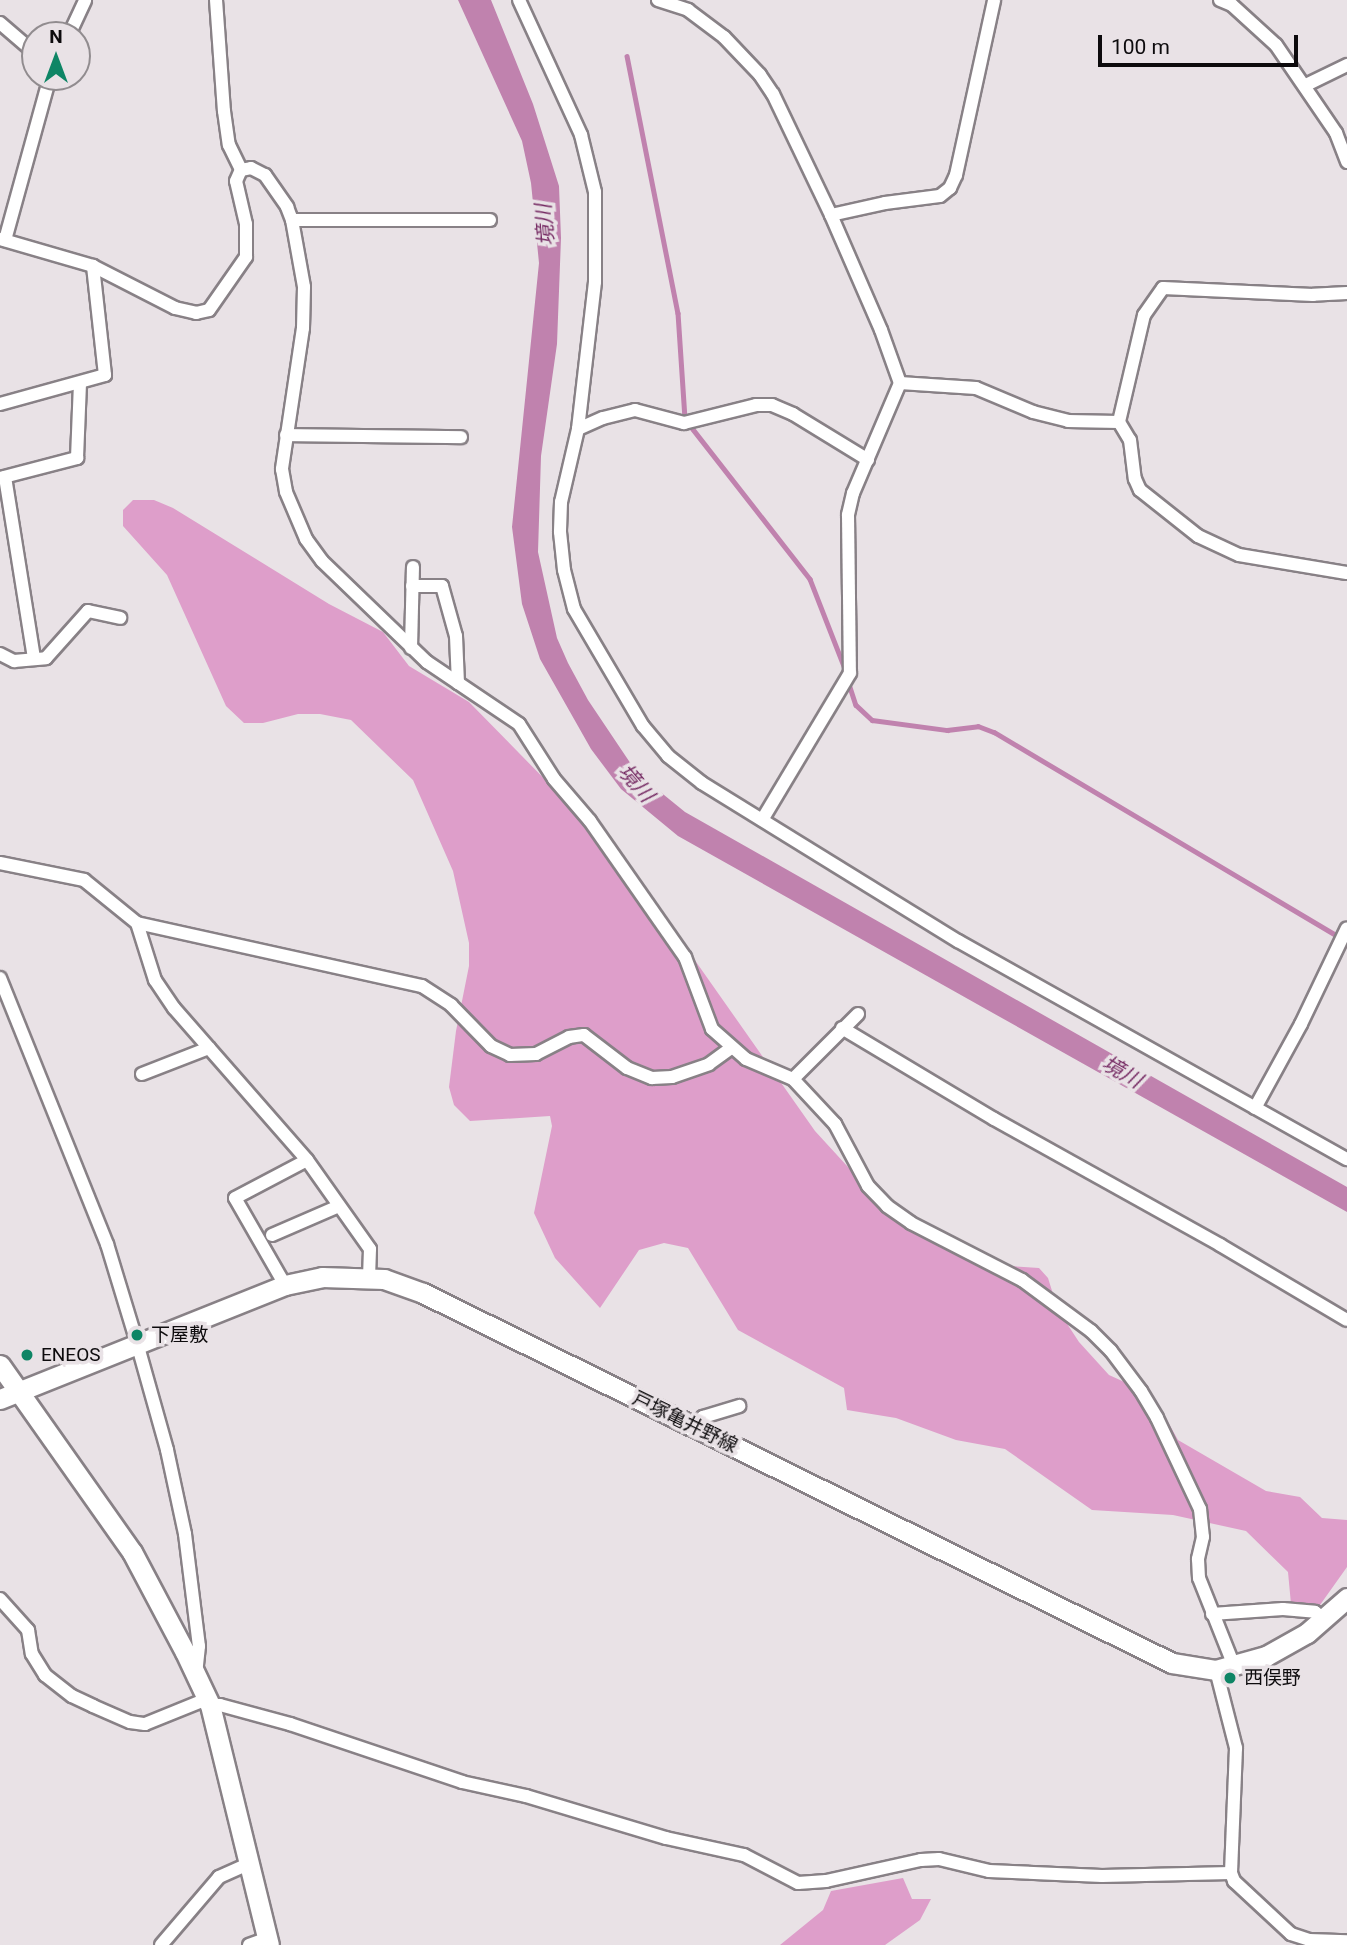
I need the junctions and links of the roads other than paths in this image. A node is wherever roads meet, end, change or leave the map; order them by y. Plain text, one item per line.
1 (85, 0) edge
2 (216, 0) edge
3 (519, 0) edge
4 (658, 0) edge
5 (994, 0) edge
6 (1220, 0) edge
7 (75, 21) edge
8 (0, 23) edge
9 (21, 41) edge
10 (1347, 65) edge
11 (1306, 85) junction
12 (46, 91) edge
13 (1347, 162) edge
14 (241, 170) junction
15 (831, 215) junction
16 (292, 220) junction
17 (491, 220) dead end
18 (3, 239) edge
19 (93, 267) junction
20 (1347, 293) edge
21 (80, 383) junction
22 (900, 383) junction
23 (0, 404) edge
24 (1119, 422) junction
25 (578, 429) junction
26 (286, 435) junction
27 (461, 437) dead end
28 (867, 460) junction
29 (2, 477) edge
30 (413, 567) dead end
31 (1347, 573) edge
32 (412, 586) junction
33 (120, 618) dead end
34 (411, 648) junction
35 (0, 654) edge
36 (34, 658) junction
37 (458, 683) junction
38 (762, 820) junction
39 (0, 863) edge
40 (137, 923) junction
41 (1344, 934) edge
42 (0, 978) edge
43 (858, 1014) dead end
44 (842, 1028) junction
45 (209, 1048) junction
46 (731, 1048) junction
47 (142, 1074) dead end
48 (793, 1079) junction
49 (1255, 1108) junction
50 (1347, 1159) edge
51 (307, 1160) junction
52 (339, 1206) junction
53 (272, 1235) dead end
54 (369, 1276) junction
55 (285, 1285) junction
56 (1347, 1320) edge
57 (137, 1343) junction
58 (0, 1365) edge
59 (19, 1392) junction
60 (0, 1399) edge
61 (740, 1406) dead end
62 (694, 1426) junction
63 (0, 1599) edge
64 (1347, 1599) edge
65 (1212, 1614) junction
66 (1324, 1619) junction
67 (1225, 1668) junction
68 (196, 1678) junction
69 (208, 1702) junction
70 (251, 1863) junction
71 (1231, 1873) junction
72 (1347, 1941) edge
73 (262, 1943) edge
74 (161, 1945) edge

1 - 7 street
2 - 14 street
3 - 25 street
4 - 15 street
5 - 15 street
6 - 11 street
8 - 9 street
10 - 11 street
11 - 13 street
12 - 18 street
14 - 16 street
14 - 19 street
15 - 22 street
16 - 17 street
16 - 26 street
18 - 19 street
19 - 21 street
20 - 24 street
21 - 23 street
21 - 29 street
22 - 24 street
22 - 28 street
24 - 31 street
25 - 28 street
25 - 38 street
26 - 27 street
26 - 34 street
28 - 38 street
29 - 36 street
30 - 32 street
32 - 34 street
32 - 37 street
33 - 36 street
34 - 37 street
35 - 36 street
37 - 46 street
38 - 49 street
39 - 40 street
40 - 45 street
40 - 46 street
41 - 49 street
42 - 57 street
43 - 44 street
44 - 48 street
44 - 56 street
45 - 47 street
45 - 51 street
46 - 48 street
48 - 65 street
49 - 50 street
51 - 52 street
51 - 55 street
52 - 53 street
52 - 54 street
54 - 55 main road, 戸塚亀井野線
54 - 62 main road, 戸塚亀井野線
55 - 57 main road, 戸塚亀井野線
57 - 59 main road, 戸塚亀井野線
57 - 68 street
58 - 59 main road
59 - 60 main road, 戸塚亀井野線
59 - 68 main road
61 - 62 street
62 - 67 main road, 戸塚亀井野線
63 - 69 street
64 - 66 main road, 戸塚亀井野線
65 - 66 street
65 - 67 street
66 - 67 main road, 戸塚亀井野線
67 - 71 street
68 - 69 main road
69 - 70 main road
69 - 71 street
70 - 73 main road
70 - 74 street
71 - 72 street

